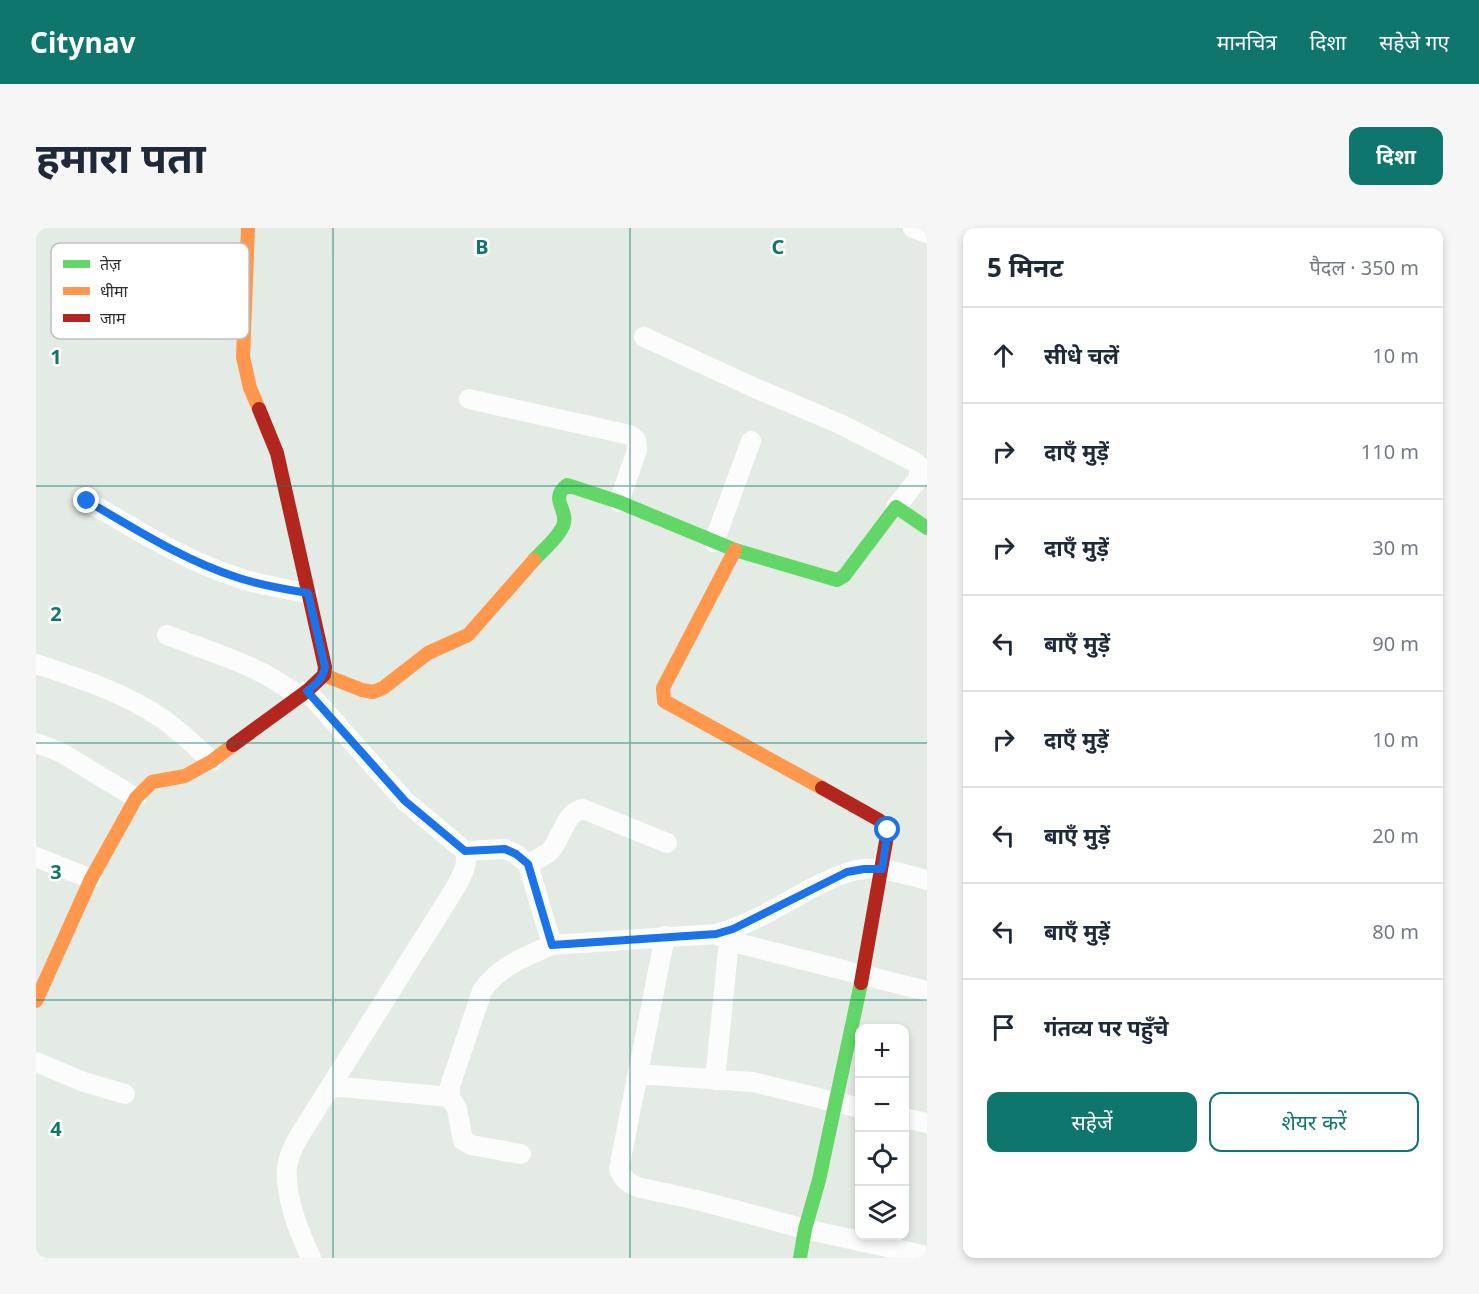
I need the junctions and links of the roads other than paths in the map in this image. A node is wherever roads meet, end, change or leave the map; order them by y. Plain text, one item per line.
1 (248, 228) edge
2 (914, 228) edge
3 (927, 233) edge
4 (247, 243) edge
5 (644, 337) dead end
6 (244, 339) edge
7 (469, 399) dead end
8 (751, 441) dead end
9 (87, 501) dead end
10 (619, 502) junction
11 (896, 507) junction
12 (927, 528) edge
13 (714, 542) junction
14 (735, 550) junction
15 (308, 593) junction
16 (167, 635) dead end
17 (36, 664) edge
18 (324, 675) junction
19 (302, 694) junction
20 (36, 743) edge
21 (212, 761) junction
22 (136, 798) junction
23 (667, 843) dead end
24 (465, 851) junction
25 (36, 857) edge
26 (528, 864) junction
27 (882, 869) junction
28 (91, 879) junction
29 (927, 880) edge
30 (665, 936) junction
31 (723, 938) junction
32 (552, 945) junction
33 (863, 976) junction
34 (927, 991) edge
35 (36, 1001) edge
36 (36, 1062) edge
37 (638, 1074) junction
38 (715, 1080) junction
39 (331, 1086) junction
40 (125, 1094) dead end
41 (450, 1097) junction
42 (835, 1103) junction
43 (855, 1107) edge
44 (909, 1119) edge
45 (927, 1123) edge
46 (521, 1154) dead end
47 (806, 1229) junction
48 (927, 1256) edge
49 (311, 1258) edge
50 (800, 1258) edge

1 - 4 street
2 - 3 street
5 - 11 street
6 - 15 street
7 - 10 street
8 - 13 street
9 - 15 street
10 - 13 street
10 - 18 street
11 - 12 street
11 - 14 street
13 - 14 street
14 - 27 street
15 - 18 street
16 - 19 street
17 - 21 street
18 - 19 street
19 - 21 street
19 - 24 street
20 - 22 street
21 - 22 street
22 - 28 street
23 - 26 street
24 - 26 street
24 - 39 street
25 - 28 street
26 - 32 street
27 - 29 street
27 - 31 street
27 - 33 street
28 - 35 street
30 - 31 street
30 - 32 street
30 - 37 street
31 - 33 street
31 - 38 street
32 - 41 street
33 - 34 street
33 - 42 street
36 - 40 street
37 - 38 street
37 - 47 street
38 - 42 street
39 - 41 street
39 - 49 street
41 - 46 street
42 - 43 street
42 - 47 street
44 - 45 street
47 - 48 street
47 - 50 street

